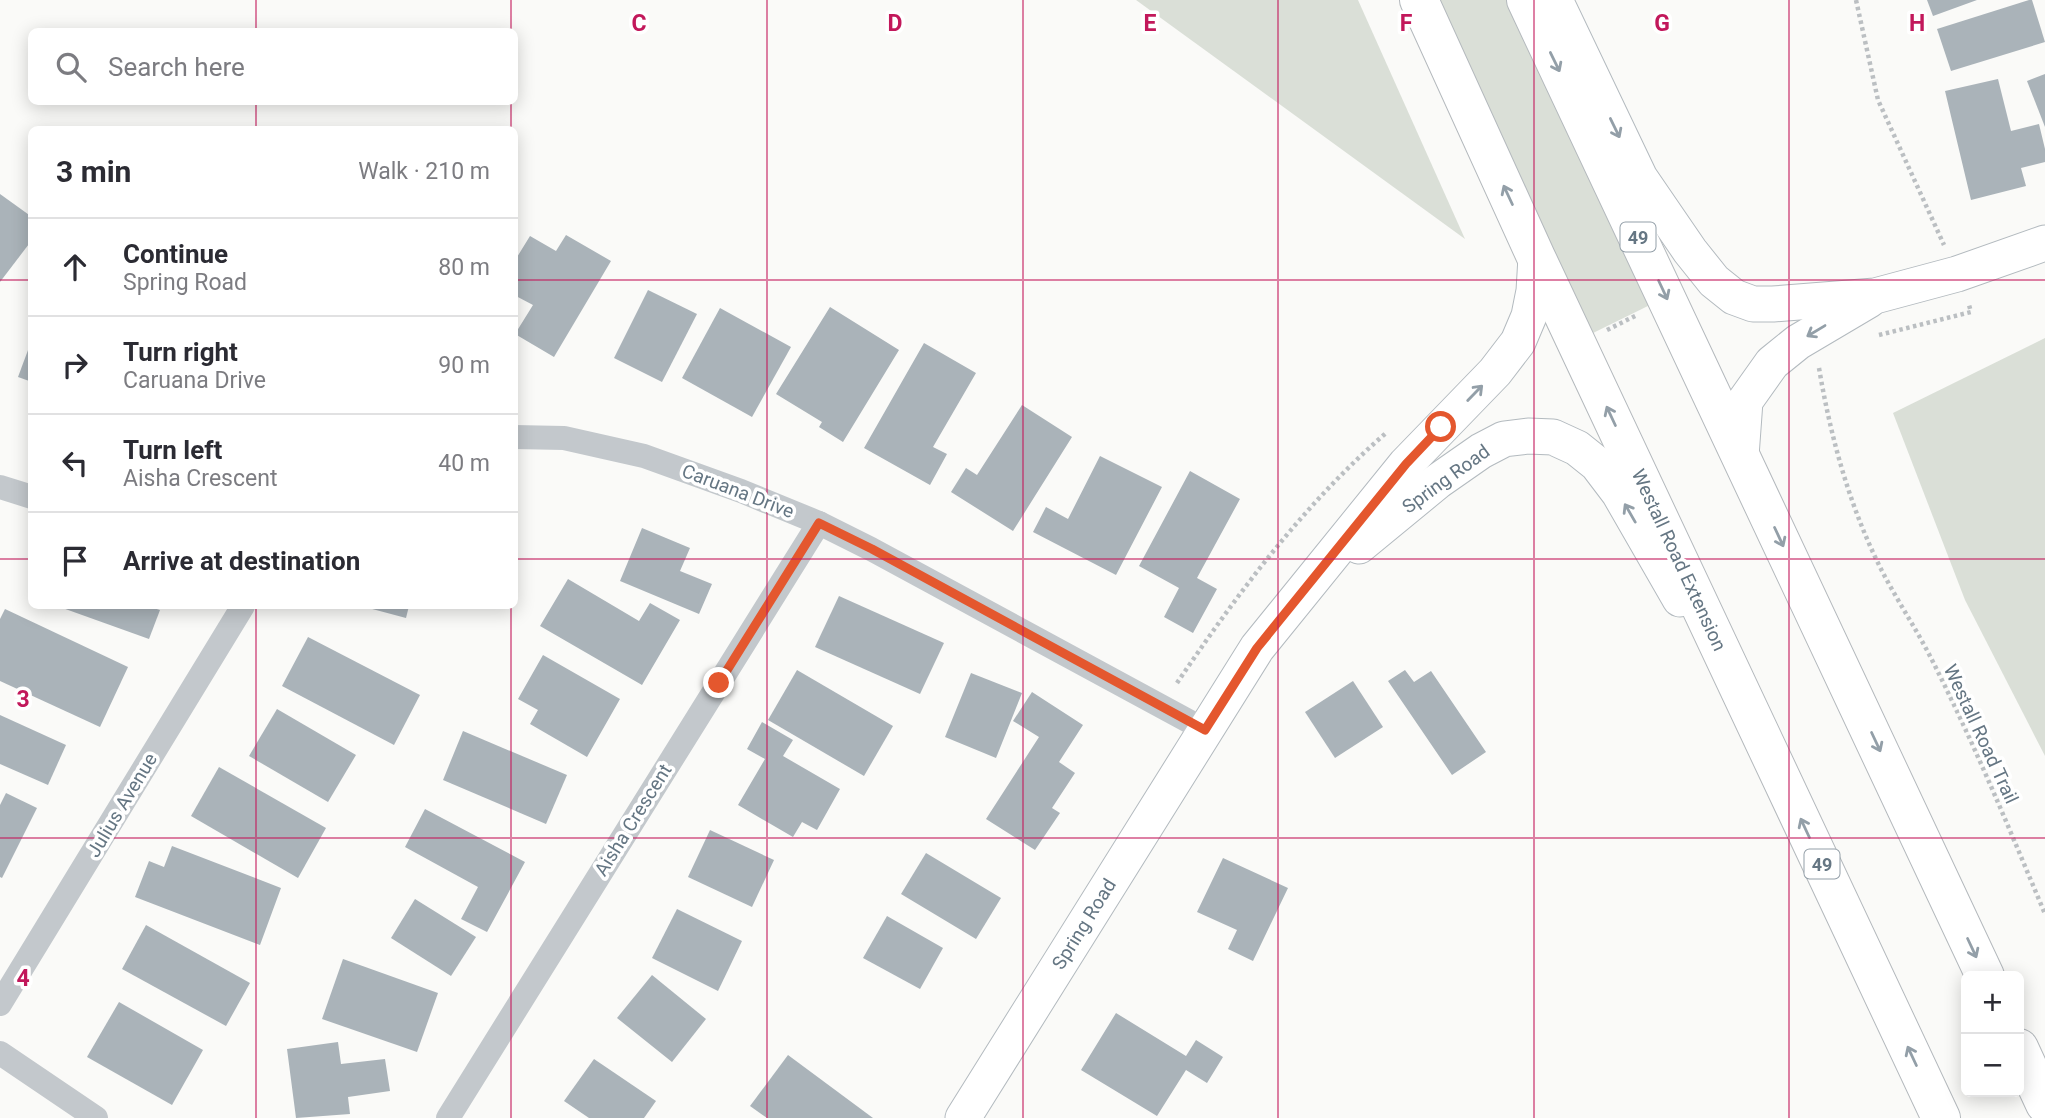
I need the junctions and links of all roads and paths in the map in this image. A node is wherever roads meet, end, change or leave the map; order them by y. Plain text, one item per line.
1 (1419, 0) edge
2 (1526, 0) edge
3 (1555, 0) edge
4 (2045, 243) edge
5 (1536, 257) junction
6 (1875, 296) junction
7 (518, 437) edge
8 (1741, 456) junction
9 (0, 487) edge
10 (28, 496) edge
11 (819, 523) junction
12 (1882, 570) dead end
13 (1301, 592) junction
14 (241, 609) edge
15 (1205, 730) junction
16 (1775, 762) junction
17 (2045, 914) edge
18 (1983, 971) edge
19 (0, 1004) edge
20 (0, 1053) edge
21 (2024, 1059) edge
22 (2045, 1104) edge
23 (96, 1118) edge
24 (448, 1118) edge
25 (963, 1118) edge
26 (1941, 1118) edge

5 -> 1 highway, Westall Road Extension / 49
2 -> 8 highway, 49
3 -> 6 main road
4 - 6 main road
13 -> 5 main road, Spring Road
16 -> 5 highway, Westall Road Extension / 49
6 -> 8 main road
7 - 11 street, Caruana Drive
8 -> 18 highway, 49
9 - 10 street
11 - 15 street, Caruana Drive
11 - 24 street, Aisha Crescent
12 - 17 path, Westall Road Trail
13 - 15 main road, Spring Road
16 -> 13 main road, Spring Road
14 - 19 street, Julius Avenue
15 - 25 main road, Spring Road
26 -> 16 highway, Westall Road Extension / 49
20 - 23 street
21 - 22 highway

